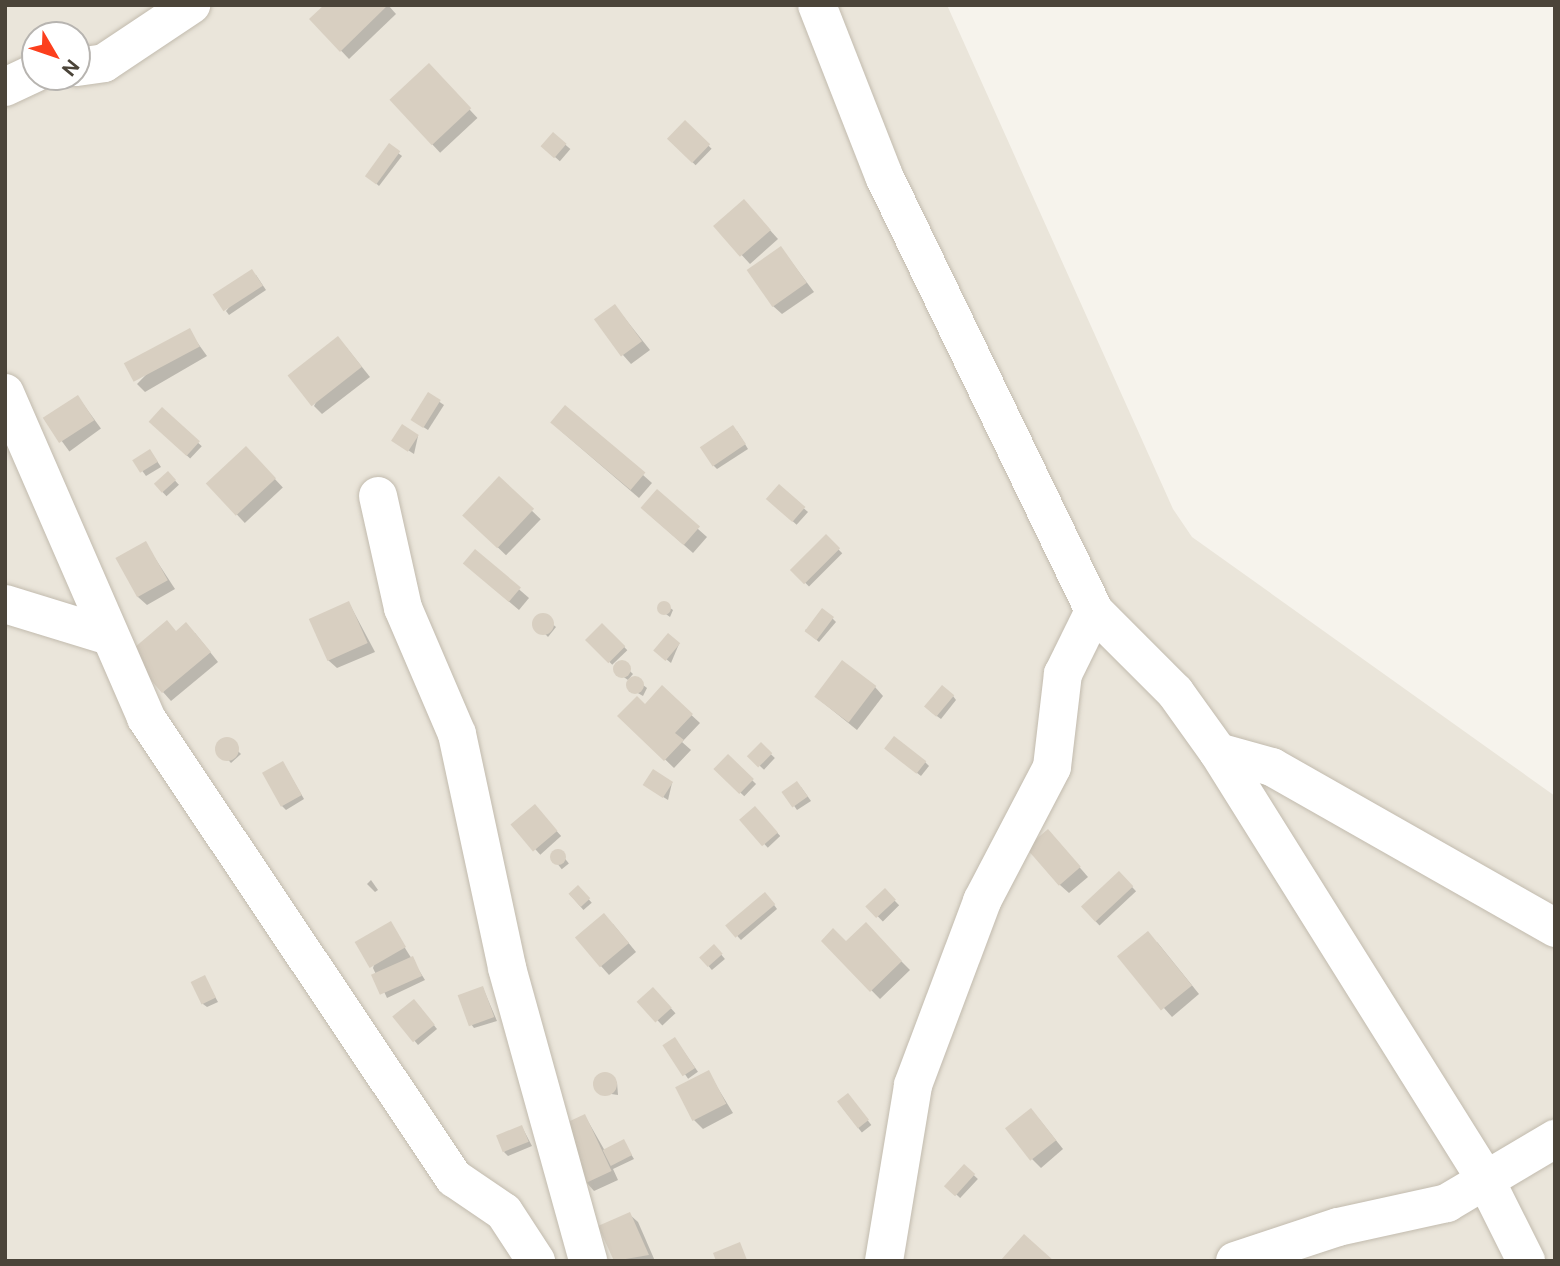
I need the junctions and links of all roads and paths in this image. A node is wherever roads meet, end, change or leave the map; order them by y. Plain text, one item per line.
1 (191, 5) edge
2 (817, 5) edge
3 (91, 65) edge
4 (21, 80) edge
5 (5, 87) edge
6 (5, 393) edge
7 (378, 496) dead end
8 (5, 604) edge
9 (1094, 611) junction
10 (106, 635) junction
11 (1218, 752) junction
12 (1555, 928) edge
13 (1555, 1139) edge
14 (1484, 1177) junction
15 (536, 1261) edge
16 (588, 1261) edge
17 (884, 1261) edge
18 (1236, 1261) edge
19 (1526, 1261) edge

1 - 3 street
2 - 9 street
4 - 5 street
6 - 10 street
7 - 16 street
8 - 10 street
9 - 11 street
9 - 17 street
10 - 15 street
11 - 12 street
11 - 14 street
13 - 14 street
14 - 18 street
14 - 19 street

